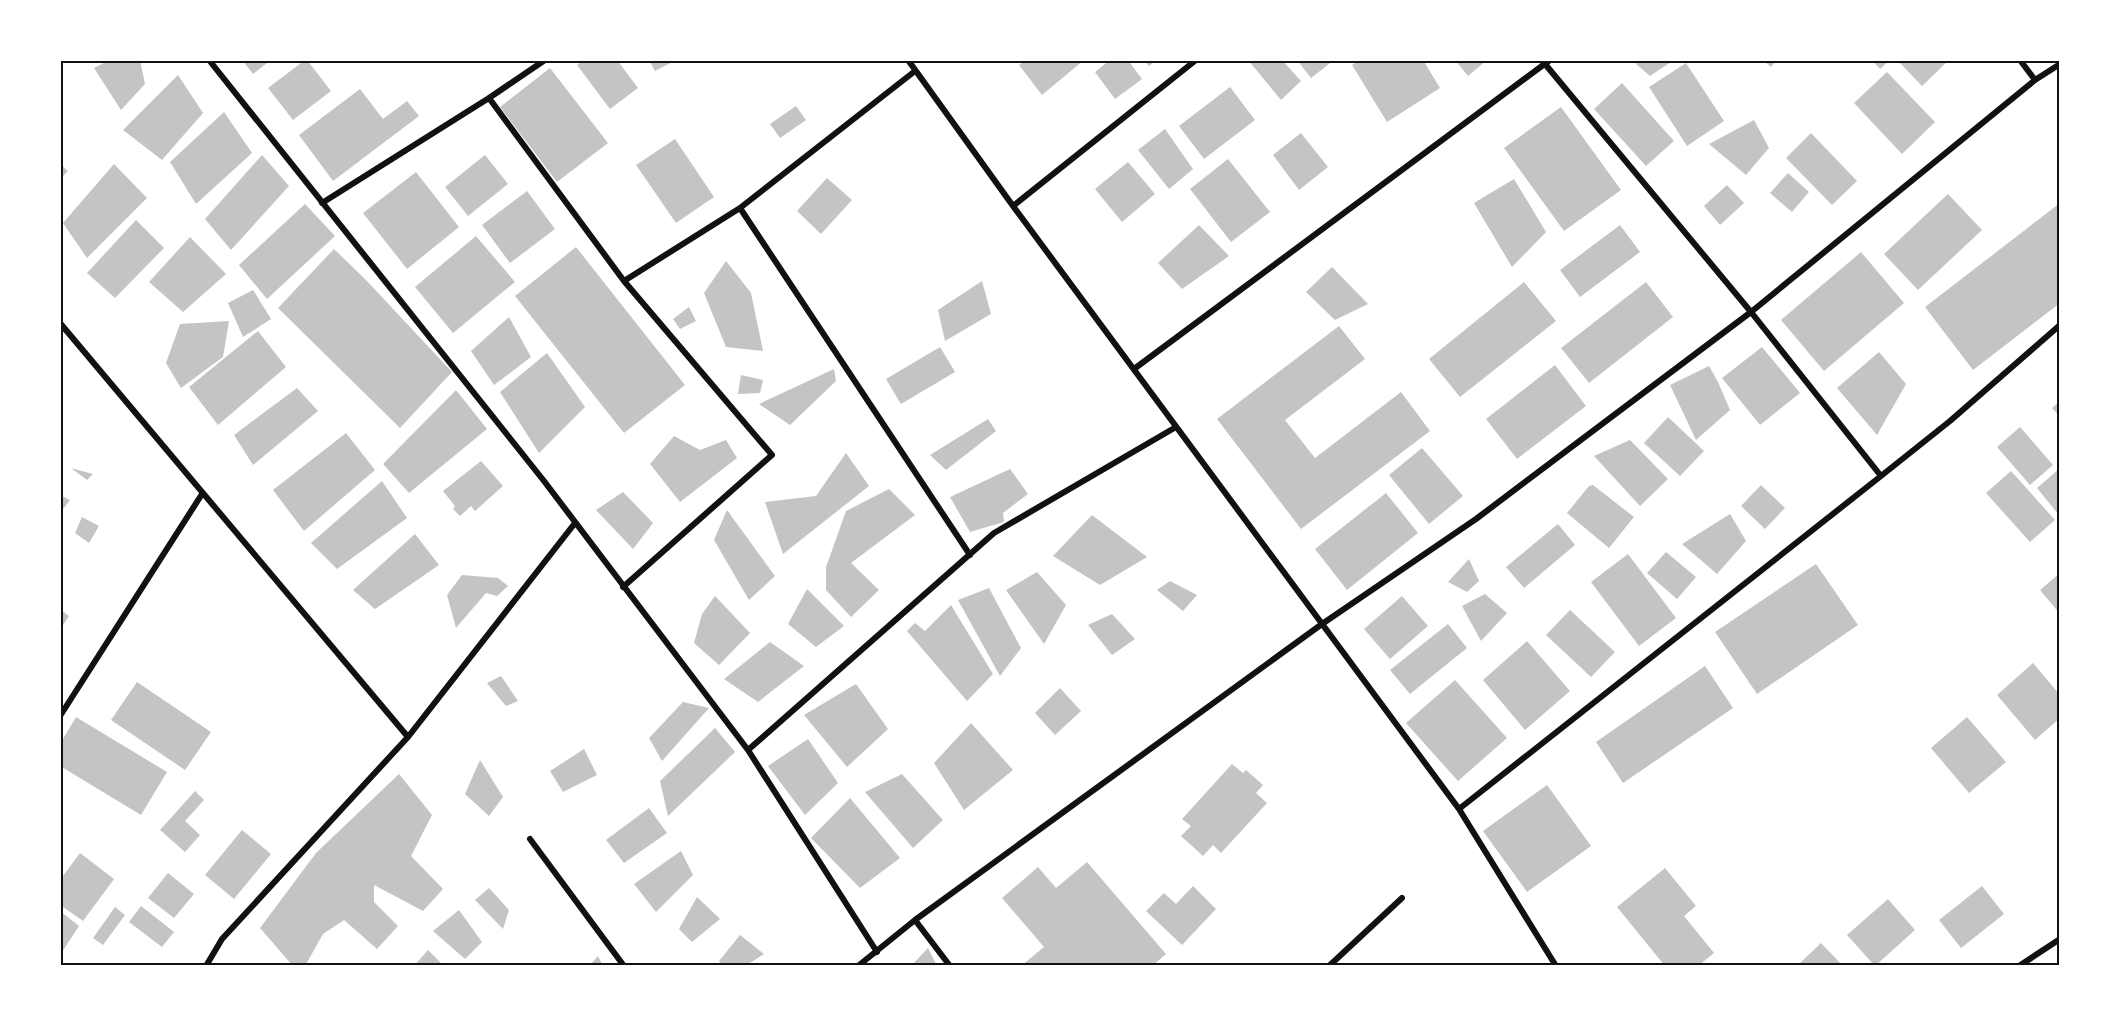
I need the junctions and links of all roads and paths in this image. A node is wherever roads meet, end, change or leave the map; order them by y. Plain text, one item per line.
1 (209, 60) edge
2 (545, 60) edge
3 (908, 60) edge
4 (1196, 60) edge
5 (2020, 60) edge
6 (1547, 62) edge
7 (2060, 64) edge
8 (915, 71) junction
9 (2035, 80) junction
10 (489, 98) junction
11 (322, 203) junction
12 (1013, 206) junction
13 (740, 208) junction
14 (624, 281) junction
15 (1751, 312) junction
16 (60, 323) edge
17 (2060, 325) edge
18 (1134, 369) junction
19 (1176, 427) junction
20 (1881, 476) junction
21 (202, 494) junction
22 (575, 523) junction
23 (970, 555) junction
24 (623, 587) junction
25 (1322, 624) junction
26 (60, 716) edge
27 (408, 737) junction
28 (748, 750) junction
29 (1459, 809) junction
30 (530, 839) dead end
31 (1402, 898) dead end
32 (915, 920) junction
33 (2060, 939) edge
34 (878, 952) junction
35 (206, 966) edge
36 (624, 966) edge
37 (858, 966) edge
38 (950, 966) edge
39 (1329, 966) edge
40 (1556, 966) edge
41 (2019, 966) edge

1 - 11 street
2 - 10 street
3 - 8 street
4 - 12 street
5 - 9 street
6 - 15 street
6 - 18 street
7 - 9 street
8 - 12 street
8 - 13 street
9 - 15 street
10 - 11 street
10 - 14 street
11 - 22 street
12 - 18 street
13 - 14 street
13 - 23 street
14 - 24 street
15 - 20 street
15 - 25 street
16 - 21 street
17 - 20 street
18 - 19 street
19 - 23 street
19 - 25 street
20 - 29 street
21 - 26 street
21 - 27 street
22 - 24 street
22 - 27 street
23 - 28 street
24 - 28 street
25 - 29 street
25 - 32 street
27 - 35 street
28 - 34 street
29 - 40 street
30 - 36 street
31 - 39 street
32 - 34 street
32 - 38 street
33 - 41 street
34 - 37 street

